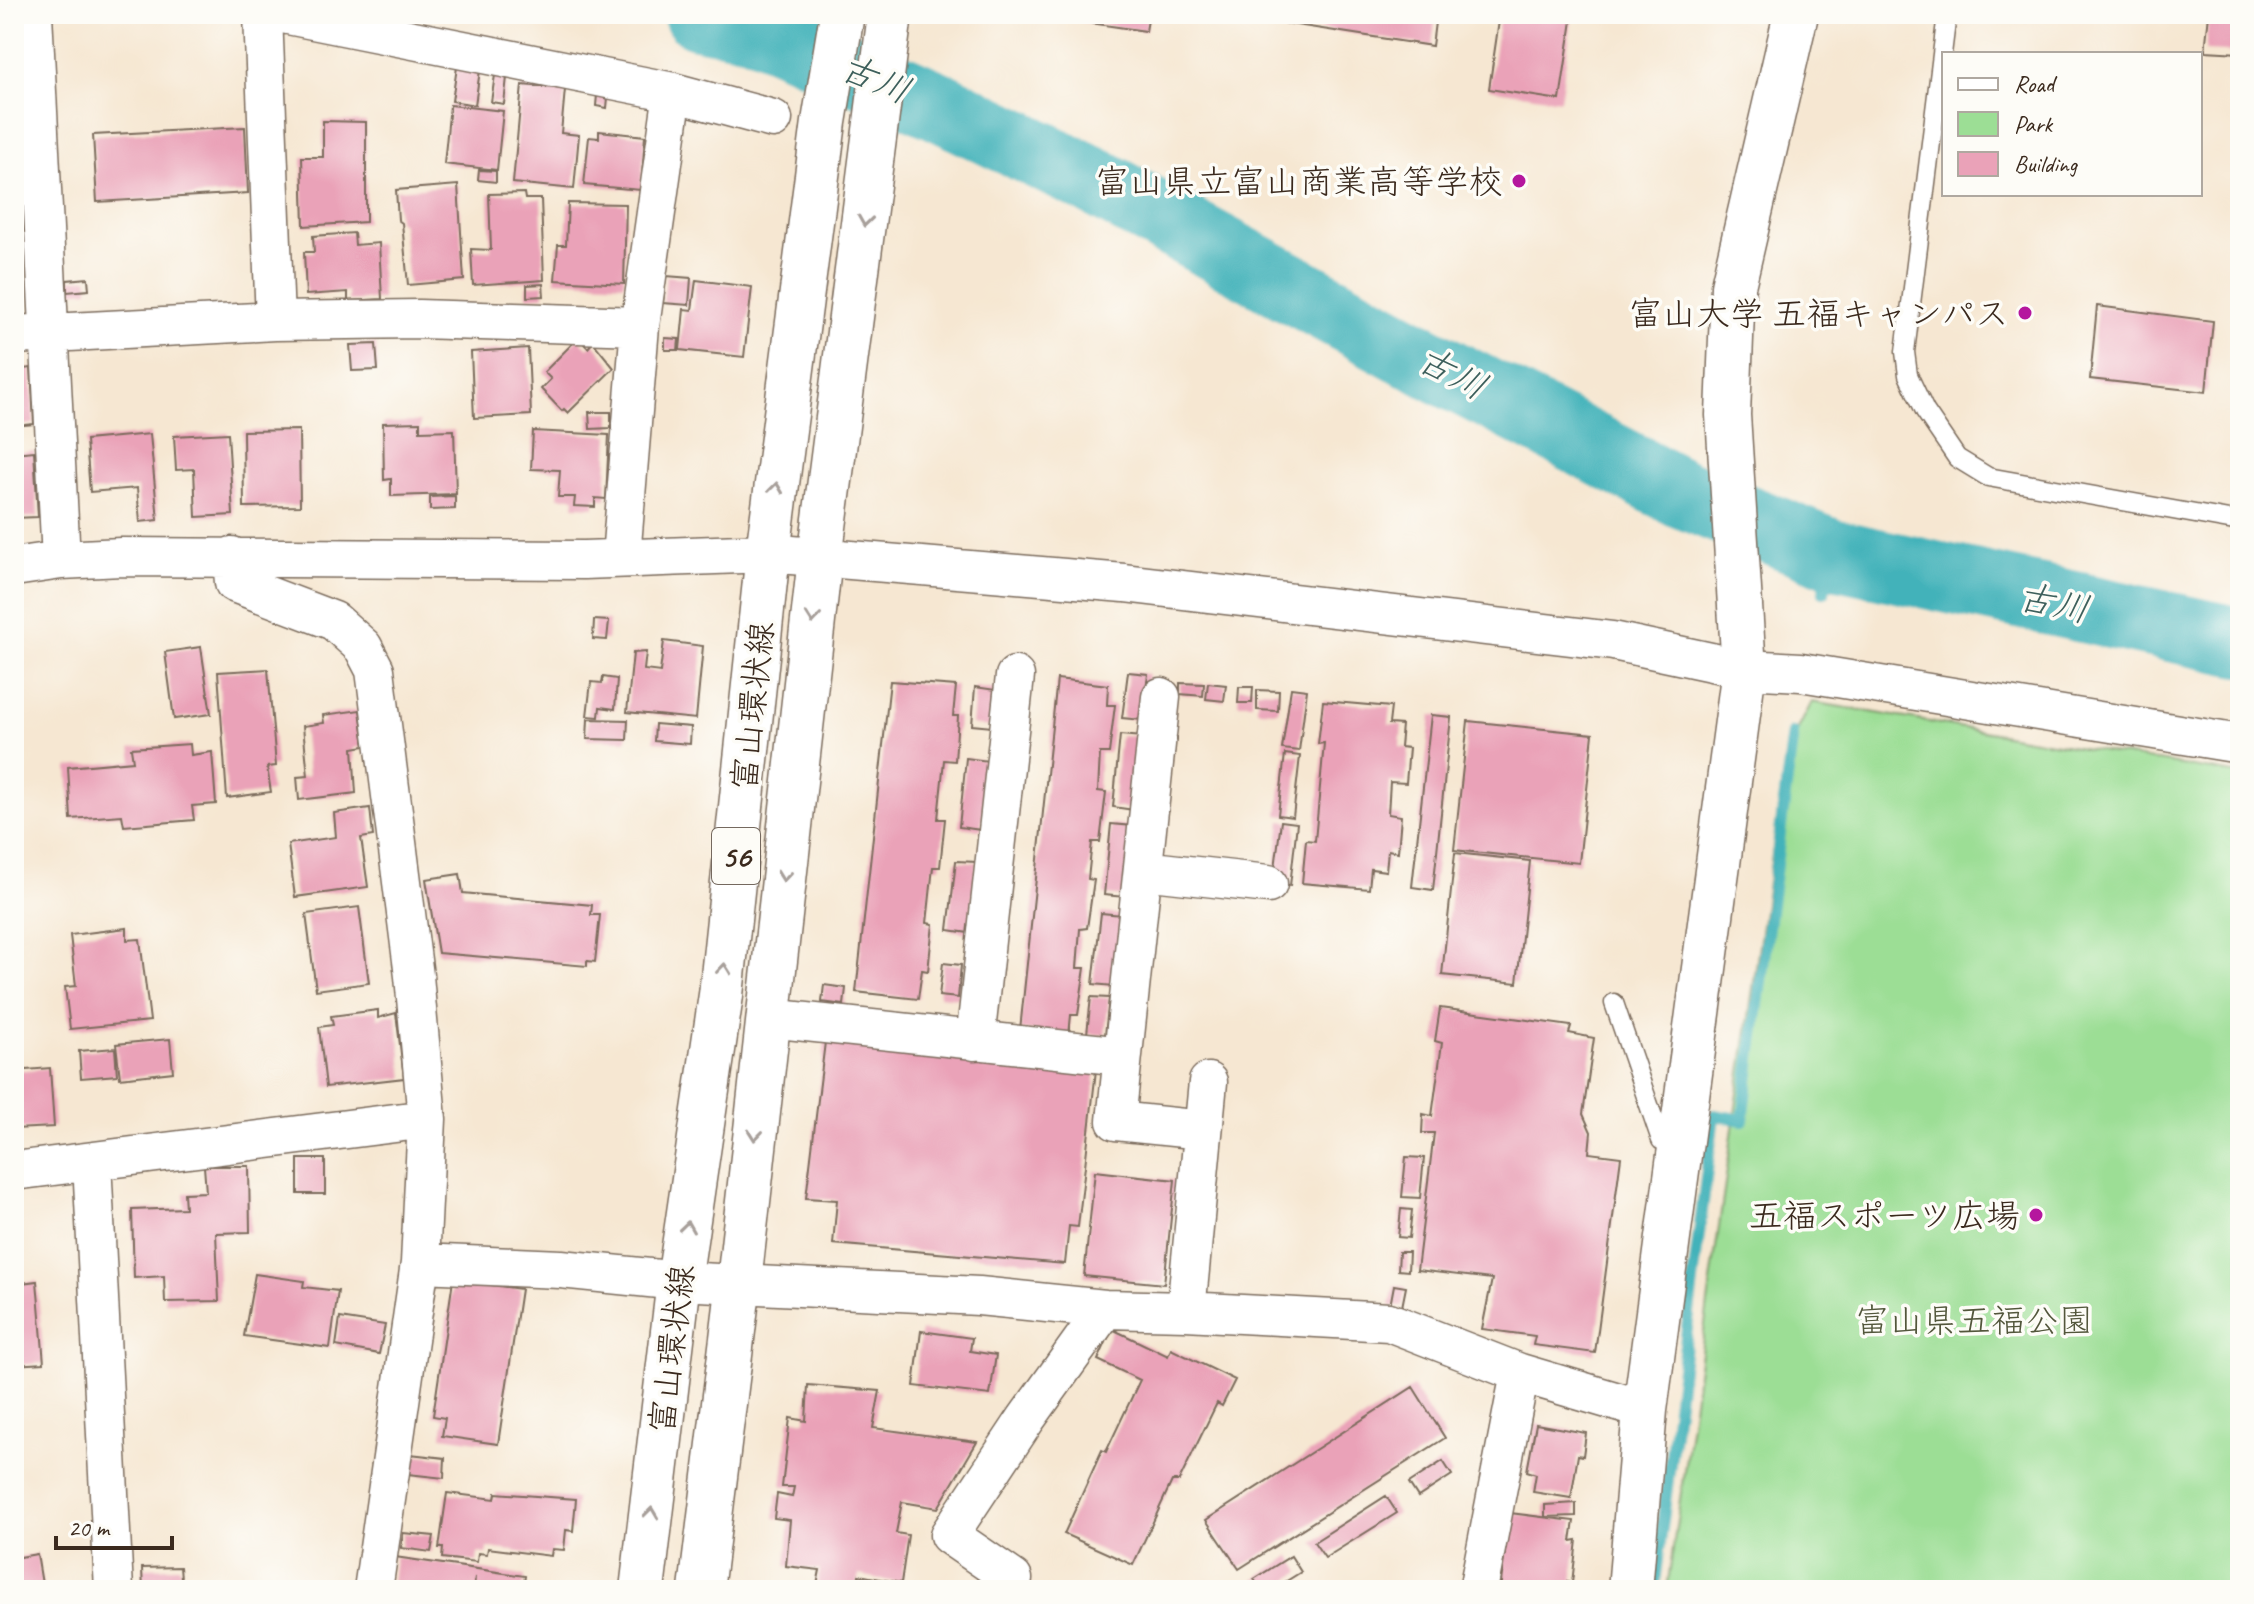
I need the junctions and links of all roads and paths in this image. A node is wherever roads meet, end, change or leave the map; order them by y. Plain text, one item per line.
1 (33, 14) edge
2 (263, 14) edge
3 (283, 14) edge
4 (842, 14) edge
5 (890, 14) edge
6 (1796, 14) edge
7 (1947, 14) edge
8 (1942, 52) edge
9 (1942, 54) edge
10 (673, 92) junction
11 (773, 119) dead end
12 (275, 321) junction
13 (640, 326) junction
14 (32, 334) edge
15 (2240, 522) edge
16 (768, 553) junction
17 (232, 556) junction
18 (621, 557) junction
19 (820, 558) junction
20 (61, 560) junction
21 (14, 567) edge
22 (1744, 669) junction
23 (1015, 676) dead end
24 (1161, 697) dead end
25 (2240, 744) edge
26 (1143, 870) junction
27 (1268, 884) dead end
28 (1614, 1003) dead end
29 (769, 1018) junction
30 (975, 1041) junction
31 (1123, 1056) junction
32 (1208, 1082) dead end
33 (427, 1119) junction
34 (1203, 1130) junction
35 (1680, 1141) junction
36 (92, 1162) junction
37 (14, 1171) edge
38 (420, 1263) junction
39 (679, 1281) junction
40 (739, 1282) junction
41 (1105, 1309) junction
42 (1186, 1311) junction
43 (1520, 1373) junction
44 (1645, 1410) junction
45 (1013, 1579) dead end
46 (114, 1590) edge
47 (373, 1590) edge
48 (642, 1590) edge
49 (701, 1590) edge
50 (1478, 1590) edge
51 (1630, 1590) edge

1 - 14 street
2 - 12 street
3 - 10 street
16 -> 4 main road, 富山環状線 / 56
5 -> 19 main road, 富山環状線 / 56
6 - 22 main road
7 - 8 lane
9 - 15 lane
10 - 11 street
10 - 13 street
12 - 13 street
12 - 14 street
13 - 18 street
14 - 20 street
16 - 18 street
16 - 19 street
39 -> 16 main road, 富山環状線 / 56
17 - 18 street
17 - 20 street
17 - 33 street
19 - 22 street
19 -> 29 main road, 富山環状線 / 56
20 - 21 street
22 - 25 street
22 - 35 main road
23 - 30 street
24 - 26 street
26 - 27 street
26 - 31 street
28 - 35 lane
29 - 30 street
29 -> 40 main road, 富山環状線 / 56
30 - 31 street
31 - 34 street
32 - 34 street
33 - 36 street
33 - 38 street
34 - 42 street
35 - 44 main road
36 - 37 street
36 - 46 street
38 - 39 street
38 - 47 street
39 - 40 street
48 -> 39 main road, 富山環状線 / 56
40 - 41 street
40 - 49 main road, 富山環状線 / 56
41 - 42 street
41 - 45 street
42 - 43 street
43 - 44 street
43 - 50 street
44 - 51 main road

